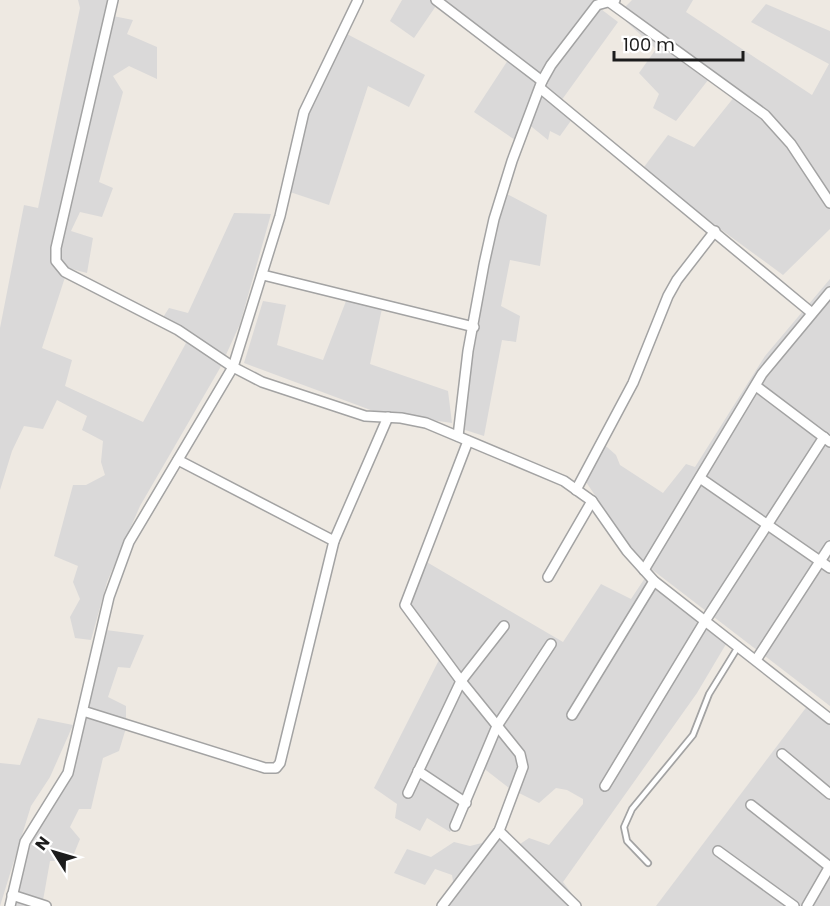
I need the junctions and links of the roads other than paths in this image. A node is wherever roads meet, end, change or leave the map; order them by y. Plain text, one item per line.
1 (113, 0) edge
2 (358, 0) edge
3 (436, 0) edge
4 (610, 1) edge
5 (541, 84) junction
6 (830, 203) edge
7 (716, 231) junction
8 (263, 275) junction
9 (830, 292) edge
10 (812, 313) junction
11 (474, 327) junction
12 (233, 367) junction
13 (756, 386) junction
14 (388, 417) junction
15 (458, 436) junction
16 (827, 440) edge
17 (468, 441) junction
18 (178, 460) junction
19 (700, 478) junction
20 (576, 490) junction
21 (592, 501) junction
22 (768, 524) junction
23 (334, 541) junction
24 (830, 546) edge
25 (820, 561) junction
26 (830, 568) edge
27 (644, 570) junction
28 (548, 577) dead end
29 (654, 581) junction
30 (705, 621) junction
31 (504, 626) dead end
32 (551, 644) dead end
33 (738, 646) junction
34 (756, 660) junction
35 (461, 681) junction
36 (83, 711) junction
37 (572, 715) dead end
38 (830, 719) edge
39 (497, 726) junction
40 (782, 754) dead end
41 (418, 771) junction
42 (605, 786) dead end
43 (408, 793) dead end
44 (830, 794) edge
45 (466, 803) junction
46 (751, 805) dead end
47 (455, 826) dead end
48 (499, 831) junction
49 (718, 851) dead end
50 (648, 863) dead end
51 (830, 867) edge
52 (0, 896) edge
53 (11, 901) edge
54 (46, 906) edge
55 (442, 906) edge
56 (576, 906) edge
57 (794, 906) edge
58 (807, 906) edge

1 - 12 street
2 - 8 street
3 - 5 street
4 - 5 street
4 - 6 street
5 - 7 street
5 - 11 street
7 - 10 street
7 - 20 street
8 - 11 street
8 - 12 street
9 - 10 street
10 - 13 street
11 - 15 street
12 - 14 street
12 - 18 street
13 - 16 street
13 - 19 street
14 - 15 street
14 - 23 street
15 - 17 street
16 - 22 street
17 - 20 street
17 - 35 street
18 - 23 street
18 - 36 street
19 - 22 street
19 - 27 street
20 - 21 street
21 - 27 street
21 - 28 street
22 - 25 street
22 - 30 street
23 - 36 street
24 - 25 street
25 - 26 street
25 - 34 street
27 - 29 street
29 - 30 street
29 - 37 street
30 - 33 street
30 - 42 street
31 - 35 street
32 - 39 street
33 - 34 street
33 - 50 lane
34 - 38 street
35 - 39 street
35 - 41 street
36 - 53 street
39 - 45 street
39 - 48 street
40 - 44 street
41 - 43 street
41 - 45 street
45 - 47 street
46 - 51 street
48 - 55 street
48 - 56 street
49 - 57 street
51 - 58 street
52 - 53 street
53 - 54 street

